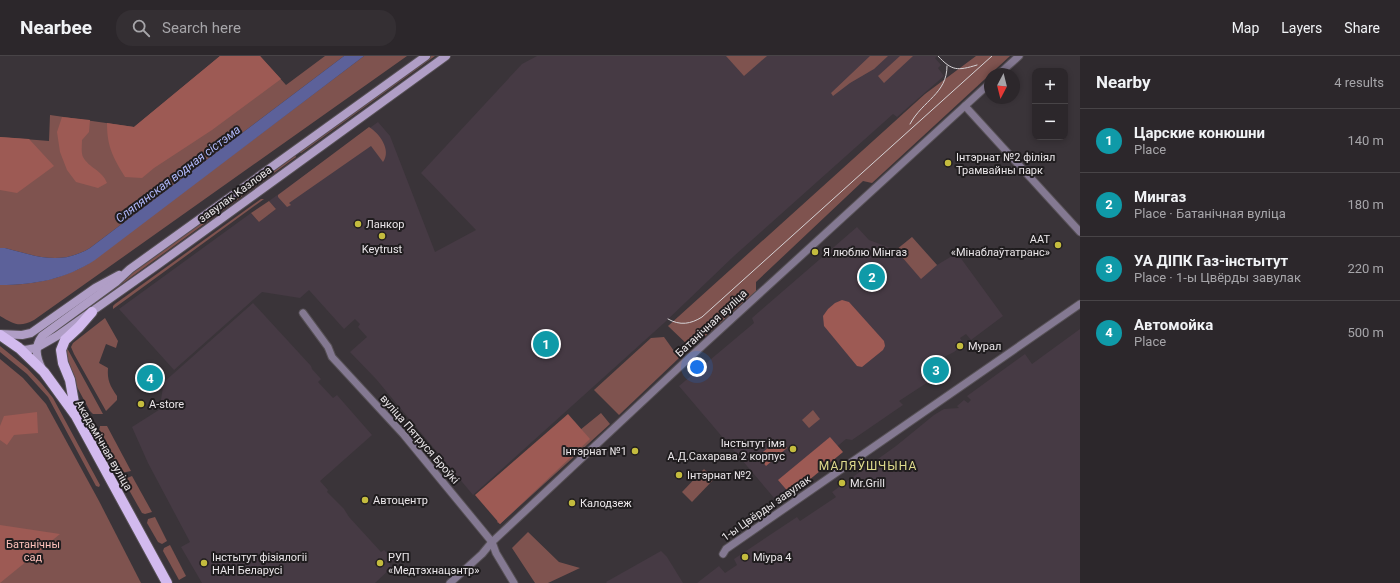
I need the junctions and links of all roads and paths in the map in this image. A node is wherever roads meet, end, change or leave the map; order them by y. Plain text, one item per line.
1 (426, 56) edge
2 (1020, 56) edge
3 (442, 57) edge
4 (1007, 68) edge
5 (984, 89) edge
6 (965, 106) junction
7 (1080, 232) edge
8 (130, 269) junction
9 (1080, 304) edge
10 (92, 312) junction
11 (303, 314) dead end
12 (0, 334) edge
13 (19, 348) junction
14 (36, 348) junction
15 (44, 372) junction
16 (76, 416) junction
17 (492, 542) junction
18 (723, 554) dead end
19 (167, 583) edge
20 (450, 583) edge
21 (514, 583) edge

1 - 8 main road, завулак Казлова
2 - 4 street
3 - 10 main road, завулак Казлова
5 - 6 street, Батанічная вуліца
6 - 7 street
6 - 17 street, Батанічная вуліца
8 - 12 main road, завулак Казлова
8 - 14 main road, завулак Казлова
9 - 18 street, 1-ы Цвёрды завулак
10 - 14 main road, завулак Казлова
10 - 16 main road
11 - 17 street, вуліца Пятруся Броўкі
12 - 13 main road, Акадэмічная вуліца
13 - 14 main road, завулак Казлова
13 - 15 main road, Акадэмічная вуліца
14 - 15 main road
15 - 16 main road, Акадэмічная вуліца
16 - 19 main road, Акадэмічная вуліца
17 - 20 street, Батанічная вуліца
17 - 21 street, вуліца Пятруся Броўкі

